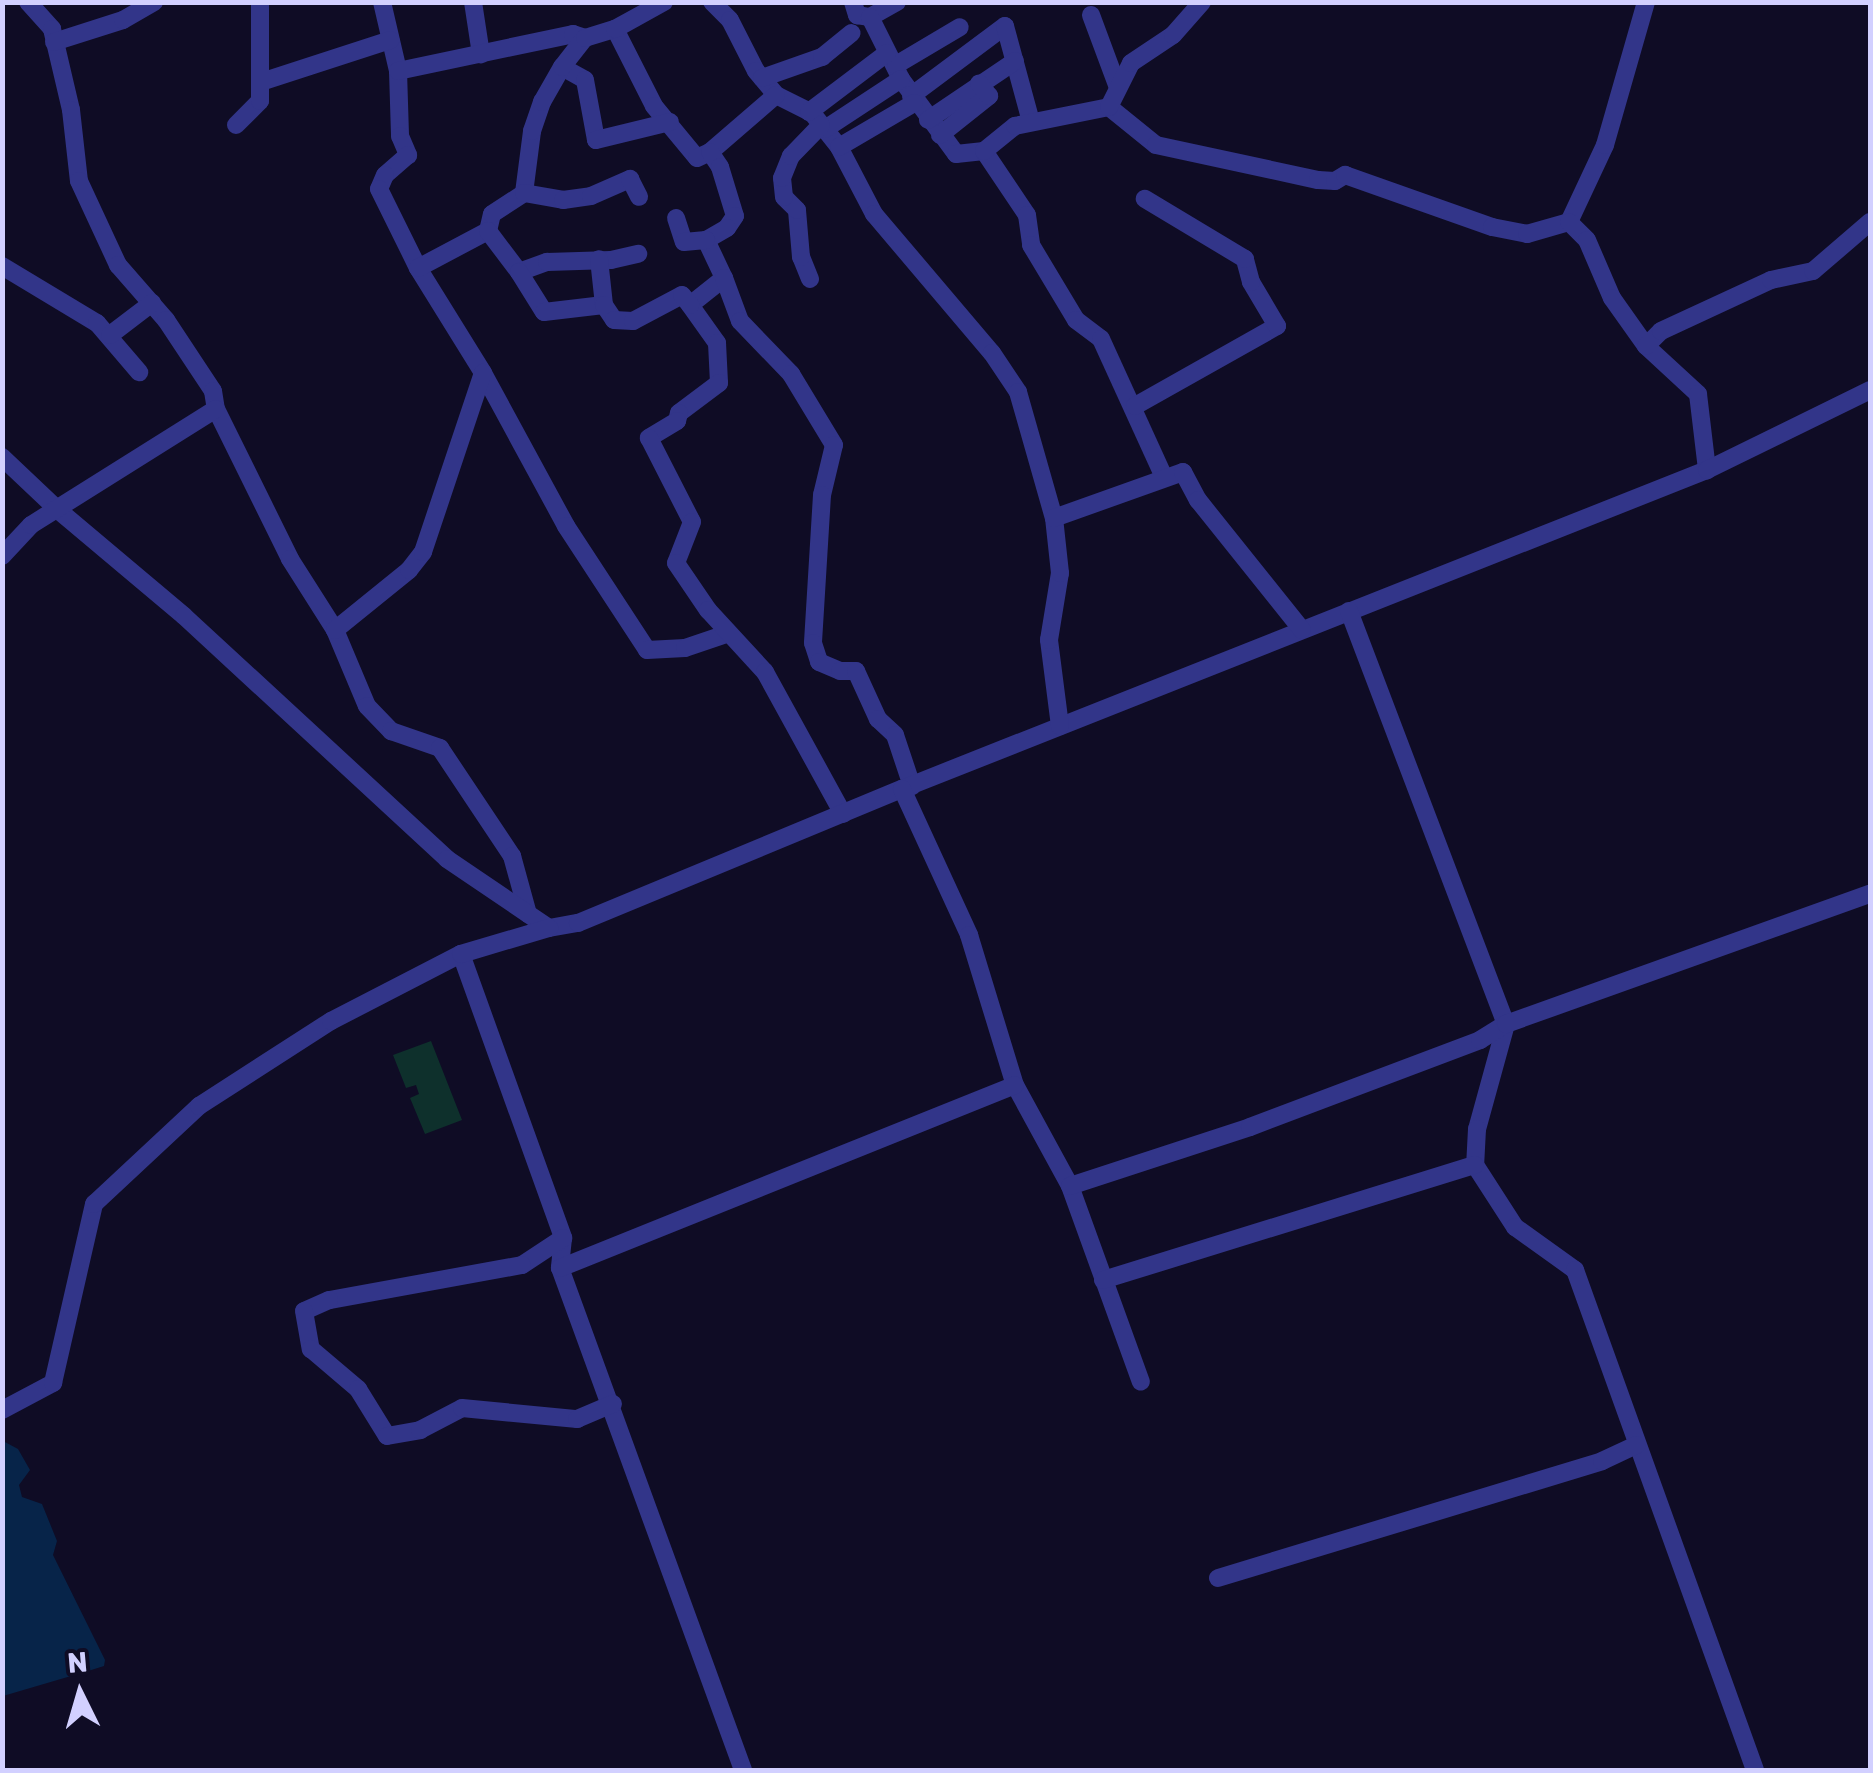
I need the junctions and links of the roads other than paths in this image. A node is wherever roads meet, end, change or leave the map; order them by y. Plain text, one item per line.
1 (28, 2) edge
2 (154, 2) edge
3 (260, 2) edge
4 (382, 2) edge
5 (472, 2) edge
6 (664, 2) edge
7 (712, 2) edge
8 (853, 2) edge
9 (897, 2) edge
10 (1646, 2) edge
11 (1198, 5) edge
12 (1091, 16) dead end
13 (870, 18) junction
14 (960, 27) dead end
15 (615, 28) junction
16 (852, 34) dead end
17 (585, 38) junction
18 (390, 40) junction
19 (54, 42) junction
20 (481, 54) junction
21 (1016, 62) junction
22 (894, 66) junction
23 (562, 67) junction
24 (398, 71) junction
25 (762, 78) junction
26 (261, 82) junction
27 (1117, 85) junction
28 (776, 95) junction
29 (913, 100) junction
30 (1110, 107) junction
31 (670, 122) junction
32 (819, 122) junction
33 (1031, 122) junction
34 (236, 125) dead end
35 (934, 128) junction
36 (839, 147) junction
37 (984, 151) junction
38 (710, 152) junction
39 (524, 193) junction
40 (639, 197) dead end
41 (1145, 199) dead end
42 (676, 218) dead end
43 (1569, 222) junction
44 (1870, 222) edge
45 (488, 231) junction
46 (706, 240) junction
47 (638, 254) dead end
48 (599, 259) junction
49 (2, 266) edge
50 (418, 268) junction
51 (519, 272) junction
52 (724, 278) junction
53 (810, 278) dead end
54 (152, 303) junction
55 (690, 304) junction
56 (604, 305) junction
57 (110, 336) junction
58 (1646, 346) junction
59 (139, 372) dead end
60 (483, 373) junction
61 (1870, 390) edge
62 (1135, 406) junction
63 (216, 409) junction
64 (2, 457) edge
65 (1708, 470) junction
66 (1164, 477) junction
67 (57, 509) junction
68 (1054, 518) junction
69 (2, 556) edge
70 (1350, 611) junction
71 (334, 630) junction
72 (1302, 630) junction
73 (728, 633) junction
74 (1060, 726) junction
75 (907, 788) junction
76 (843, 814) junction
77 (1870, 894) edge
78 (528, 914) junction
79 (549, 928) junction
80 (461, 954) junction
81 (1506, 1024) junction
82 (1016, 1085) junction
83 (1476, 1164) junction
84 (1070, 1186) junction
85 (563, 1238) junction
86 (560, 1268) junction
87 (1103, 1280) junction
88 (1142, 1382) dead end
89 (613, 1404) junction
90 (2, 1410) edge
91 (1637, 1445) junction
92 (1218, 1578) dead end
93 (743, 1770) edge
94 (1755, 1770) edge

1 - 19 street
2 - 19 street
3 - 26 street
4 - 18 street
5 - 20 street
6 - 15 street
7 - 25 street
8 - 13 street
9 - 13 street
10 - 43 street
11 - 27 street
12 - 27 street
13 - 22 street
14 - 22 street
15 - 17 street
15 - 31 street
16 - 25 street
17 - 20 street
17 - 23 street
18 - 24 street
18 - 26 street
19 - 54 street
20 - 24 street
21 - 29 street
21 - 33 street
21 - 35 street
22 - 29 street
22 - 32 street
22 - 32 street
23 - 31 street
23 - 39 street
24 - 50 street
25 - 28 street
26 - 34 street
27 - 30 street
28 - 32 street
28 - 38 street
29 - 35 street
29 - 36 street
30 - 33 street
30 - 43 street
31 - 38 street
32 - 36 street
32 - 53 street
33 - 37 street
35 - 37 street
36 - 68 street
37 - 62 street
38 - 46 street
39 - 40 street
39 - 45 street
41 - 62 street
42 - 46 street
43 - 58 street
44 - 58 street
45 - 50 street
45 - 51 street
46 - 52 street
47 - 48 street
48 - 51 street
48 - 56 street
49 - 57 street
50 - 60 street
51 - 56 street
52 - 55 street
52 - 75 street
54 - 57 street
54 - 63 street
55 - 56 street
55 - 73 street
57 - 59 street
58 - 65 street
60 - 71 street
60 - 73 street
61 - 65 street
62 - 66 street
63 - 67 street
63 - 71 street
64 - 67 street
65 - 70 street
66 - 68 street
66 - 72 street
67 - 69 street
67 - 78 street
68 - 74 street
70 - 72 street
70 - 81 street
71 - 78 street
72 - 74 street
73 - 76 street
74 - 75 street
75 - 76 street
75 - 82 street
76 - 79 street
77 - 81 street
78 - 79 street
79 - 80 street
80 - 85 street
80 - 90 street
81 - 83 street
81 - 84 street
82 - 84 street
82 - 86 street
83 - 87 street
83 - 91 street
84 - 87 street
85 - 86 street
85 - 89 street
86 - 89 street
87 - 88 street
89 - 93 street
91 - 92 street
91 - 94 street

